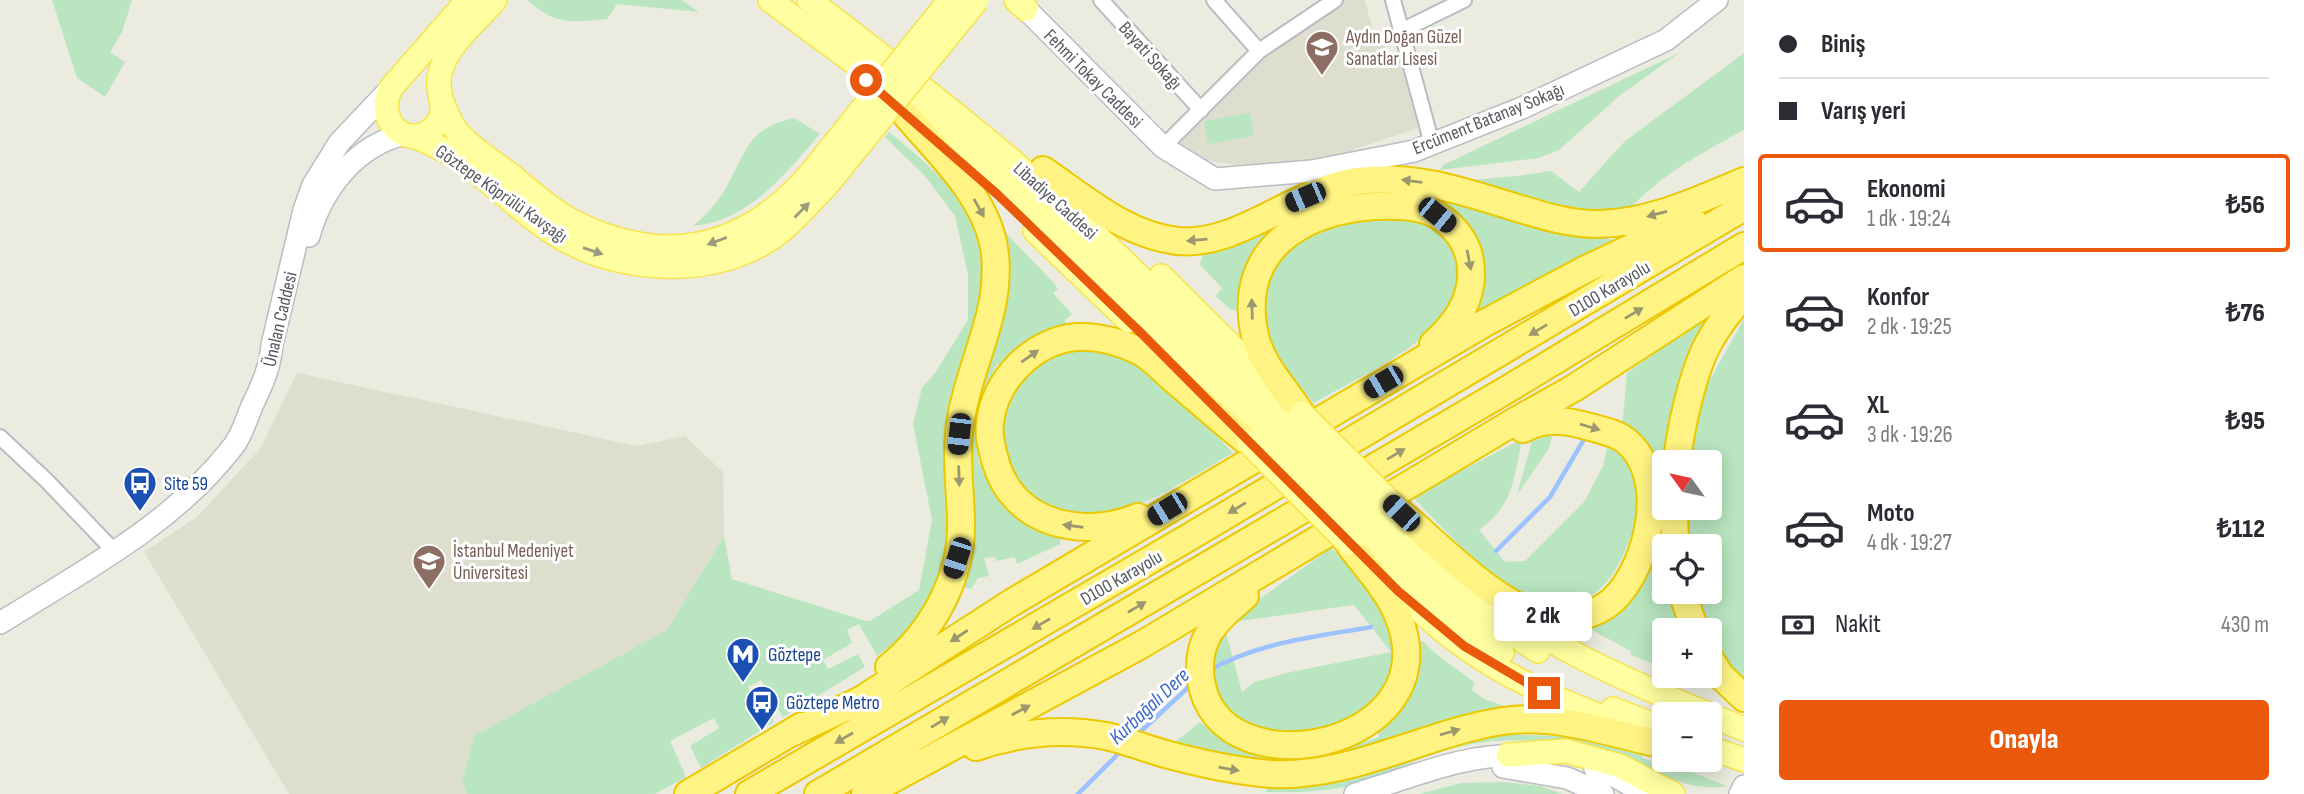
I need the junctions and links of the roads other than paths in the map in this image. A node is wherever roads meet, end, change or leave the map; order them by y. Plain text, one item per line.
1 (468, 0) edge
2 (495, 0) edge
3 (770, 0) edge
4 (809, 0) edge
5 (950, 0) edge
6 (977, 0) edge
7 (1101, 0) edge
8 (1214, 0) edge
9 (1335, 0) edge
10 (1392, 0) edge
11 (1464, 0) edge
12 (1020, 3) edge
13 (1704, 4) edge
14 (805, 27) junction
15 (1401, 31) junction
16 (1259, 51) junction
17 (394, 85) junction
18 (935, 96) junction
19 (442, 100) junction
20 (1201, 110) junction
21 (907, 116) junction
22 (409, 135) junction
23 (1432, 144) junction
24 (1163, 147) junction
25 (1043, 170) junction
26 (818, 179) junction
27 (1744, 181) edge
28 (1744, 194) edge
29 (1744, 207) edge
30 (1744, 246) edge
31 (1744, 278) edge
32 (1744, 295) edge
33 (271, 365) junction
34 (1405, 369) junction
35 (1274, 429) junction
36 (0, 437) edge
37 (1679, 450) edge
38 (1436, 470) junction
39 (1185, 498) junction
40 (1374, 528) junction
41 (1303, 547) junction
42 (115, 552) junction
43 (1394, 595) junction
44 (0, 623) edge
45 (1722, 677) edge
46 (1744, 698) edge
47 (1657, 702) edge
48 (1676, 702) edge
49 (1722, 721) edge
50 (1652, 725) edge
51 (1744, 729) edge
52 (787, 736) junction
53 (1652, 738) edge
54 (1652, 740) edge
55 (1722, 753) edge
56 (1508, 754) junction
57 (1722, 757) edge
58 (1744, 762) edge
59 (896, 777) junction
60 (1401, 780) junction
61 (1744, 786) edge
62 (688, 794) edge
63 (749, 794) edge
64 (818, 794) edge
65 (866, 794) edge
66 (1355, 794) edge
67 (1602, 794) edge
68 (1646, 794) edge
69 (1674, 794) edge
70 (1740, 794) edge

1 - 17 main road
2 - 19 main road
3 - 14 main road, Libadiye Caddesi
4 - 18 main road, Libadiye Caddesi
5 - 26 main road, Göztepe Köprülü Kavşağı, bridge
6 - 26 main road, Göztepe Köprülü Kavşağı, bridge
7 - 20 street, Bayati Sokağı
8 - 16 street
9 - 16 street
10 - 15 street
11 - 15 street
12 - 24 street, Fehmi Tokay Caddesi
13 - 23 street, Ercüment Batanay Sokağı
14 - 21 main road
14 - 35 main road, Libadiye Caddesi
15 - 23 street
16 - 20 street
17 - 19 main road
17 - 22 main road
17 - 33 street, Ünalan Caddesi
18 - 25 main road
18 - 35 main road, Libadiye Caddesi
19 - 22 main road
26 -> 19 main road, Göztepe Köprülü Kavşağı
20 - 24 street
21 - 35 main road
21 -> 52 highway
22 -> 26 main road, Göztepe Köprülü Kavşağı
22 - 33 street
23 - 24 street, Ercüment Batanay Sokağı
27 -> 25 highway
25 - 35 main road
28 - 34 highway
29 -> 63 highway, D100 Karayolu
64 -> 30 highway, D100 Karayolu
31 - 38 highway
32 - 37 highway
33 - 42 street, Ünalan Caddesi
35 -> 34 highway
34 - 39 highway
39 -> 35 highway
35 - 40 main road, bridge
35 - 40 main road, bridge
36 - 42 street
38 -> 40 highway
38 - 41 highway
39 -> 52 highway
40 - 43 highway
40 - 47 main road
40 - 48 main road
40 - 50 main road
41 - 43 highway
59 -> 41 highway
42 - 44 street, Ünalan Caddesi
43 - 53 main road
45 - 46 highway
49 - 51 main road
52 - 62 highway
59 -> 54 highway
55 - 58 main road
56 - 60 street
56 - 68 street
56 - 69 main road
57 - 58 main road
59 - 65 highway
60 - 66 street
60 - 67 street
61 - 70 street

